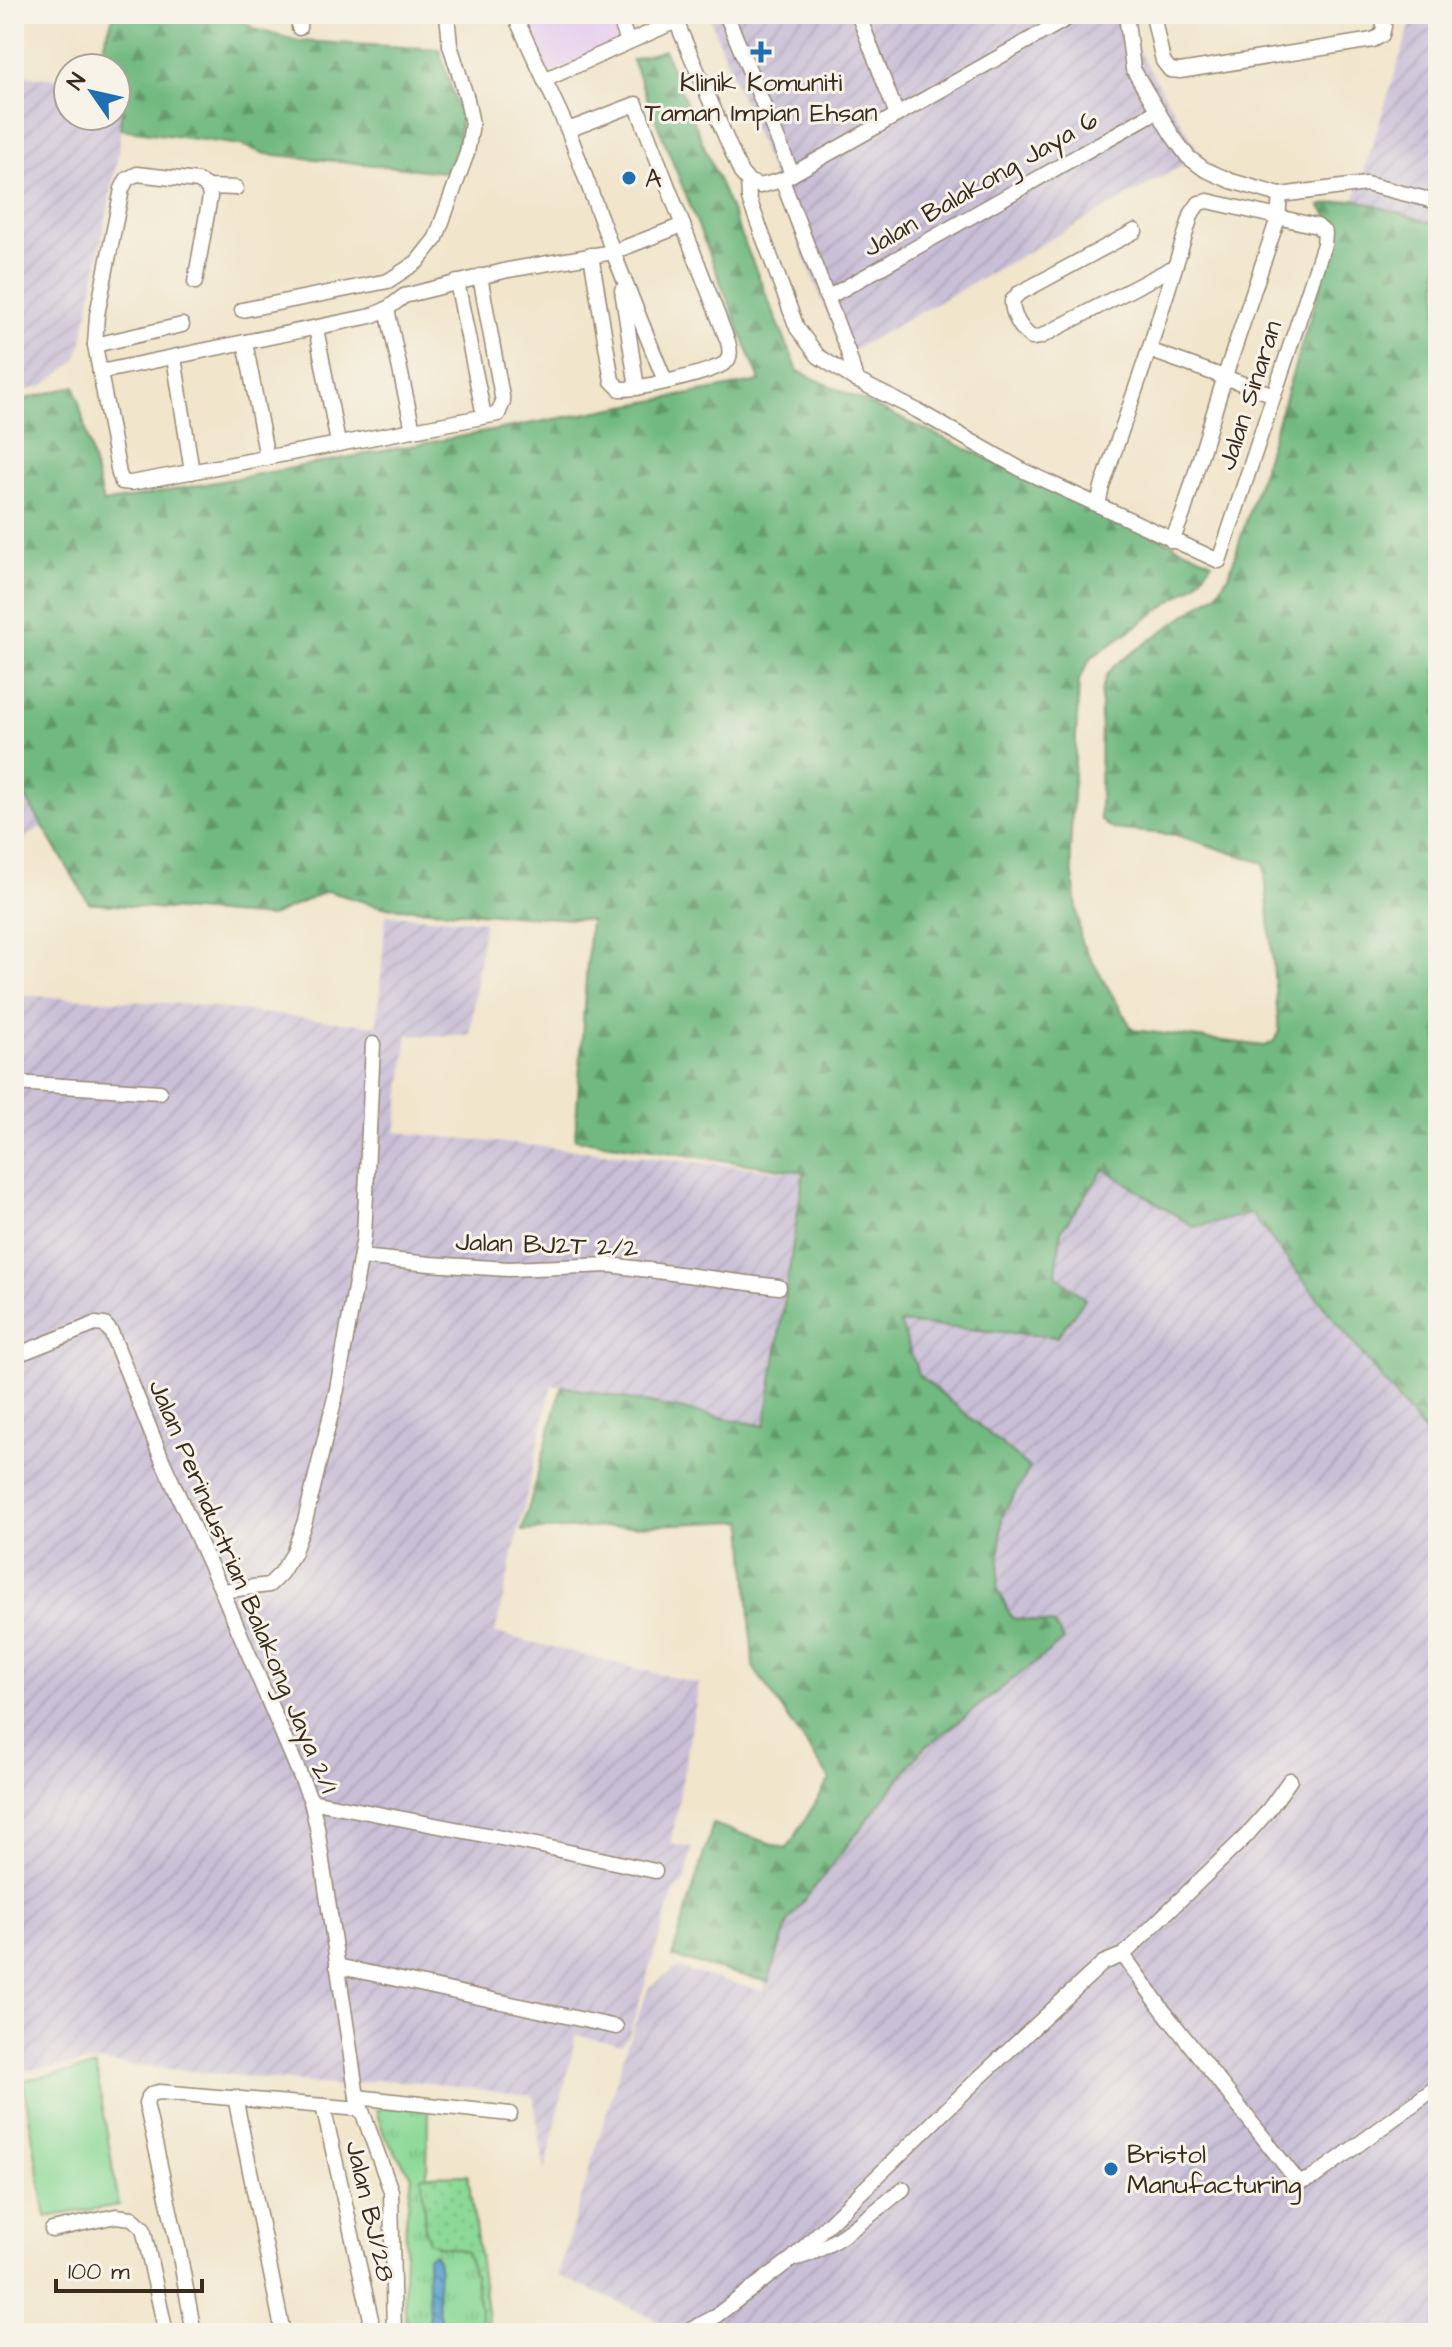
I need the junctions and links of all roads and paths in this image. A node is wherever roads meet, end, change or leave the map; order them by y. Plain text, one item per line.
1 (447, 14) edge
2 (514, 14) edge
3 (618, 14) edge
4 (726, 14) edge
5 (1075, 14) edge
6 (1126, 14) edge
7 (1161, 14) edge
8 (1383, 14) edge
9 (860, 15) edge
10 (674, 17) edge
11 (628, 42) junction
12 (544, 80) junction
13 (1157, 111) junction
14 (897, 115) junction
15 (568, 130) junction
16 (787, 177) junction
17 (748, 181) junction
18 (208, 187) junction
19 (236, 188) dead end
20 (1280, 195) junction
21 (1438, 202) edge
22 (1278, 218) junction
23 (683, 225) junction
24 (1135, 231) dead end
25 (591, 255) junction
26 (615, 258) junction
27 (1174, 267) junction
28 (480, 276) junction
29 (195, 282) dead end
30 (457, 282) junction
31 (827, 298) junction
32 (387, 309) junction
33 (242, 310) dead end
34 (182, 325) dead end
35 (316, 328) junction
36 (245, 342) junction
37 (95, 345) junction
38 (1149, 350) junction
39 (174, 357) junction
40 (100, 372) junction
41 (1225, 376) junction
42 (856, 380) junction
43 (665, 381) junction
44 (637, 388) junction
45 (1274, 395) junction
46 (484, 416) junction
47 (413, 430) junction
48 (338, 443) junction
49 (267, 458) junction
50 (192, 472) junction
51 (1098, 505) junction
52 (1172, 541) junction
53 (373, 1044) dead end
54 (14, 1083) edge
55 (160, 1092) dead end
56 (361, 1257) junction
57 (779, 1287) dead end
58 (14, 1356) edge
59 (222, 1591) junction
60 (1290, 1780) dead end
61 (311, 1801) junction
62 (655, 1871) dead end
63 (1123, 1955) junction
64 (337, 1966) junction
65 (616, 2027) dead end
66 (1438, 2086) edge
67 (235, 2097) junction
68 (358, 2103) junction
69 (323, 2106) junction
70 (510, 2114) dead end
71 (903, 2189) dead end
72 (52, 2230) dead end
73 (793, 2258) junction
74 (166, 2333) edge
75 (194, 2333) edge
76 (283, 2333) edge
77 (348, 2333) edge
78 (394, 2333) edge
79 (685, 2333) edge

1 - 33 street
2 - 12 street
3 - 11 street
4 - 16 street
5 - 14 street
6 - 13 street
7 - 8 street
9 - 14 street
10 - 11 street
10 - 17 street
11 - 12 street
12 - 15 street
13 - 20 street
13 - 31 street, Jalan Balakong Jaya 6
14 - 16 street
15 - 23 street
15 - 26 street
16 - 17 street
16 - 31 street
17 - 42 street
18 - 19 street
18 - 29 street
18 - 37 street
20 - 21 street
20 - 22 street
22 - 27 street
22 - 41 street
22 - 45 street, Jalan Sinaran
23 - 26 street
23 - 43 street
24 - 27 street
25 - 26 street
25 - 28 street
25 - 44 street
26 - 43 street
26 - 44 street
27 - 38 street
28 - 30 street
28 - 46 street
30 - 32 street
30 - 46 street
31 - 42 street
32 - 35 street
32 - 47 street
34 - 37 street
35 - 36 street
35 - 48 street
36 - 39 street
36 - 49 street
37 - 40 street
38 - 41 street
38 - 51 street
39 - 40 street
39 - 50 street
40 - 50 street
41 - 45 street
41 - 52 street
42 - 51 street
43 - 44 street
45 - 52 street, Jalan Sinaran
46 - 47 street
47 - 48 street
48 - 49 street
49 - 50 street
51 - 52 street
53 - 56 street
54 - 55 street
56 - 57 street, Jalan BJ2T 2/2
56 - 59 street
58 - 59 street, Jalan Perindustrian Balakong Jaya 2/1
59 - 61 street, Jalan Perindustrian Balakong Jaya 2/1
60 - 63 street
61 - 62 street
61 - 64 street, Jalan Perindustrian Balakong Jaya 2/1
63 - 66 street
63 - 73 street
64 - 65 street
64 - 68 street, Jalan Perindustrian Balakong Jaya 2/1
67 - 69 street
67 - 75 street
67 - 76 street
68 - 69 street
68 - 70 street
68 - 78 street, Jalan Perindustrian Balakong Jaya 2/1
69 - 77 street, Jalan BJ/28
71 - 73 street
72 - 74 street
73 - 79 street

